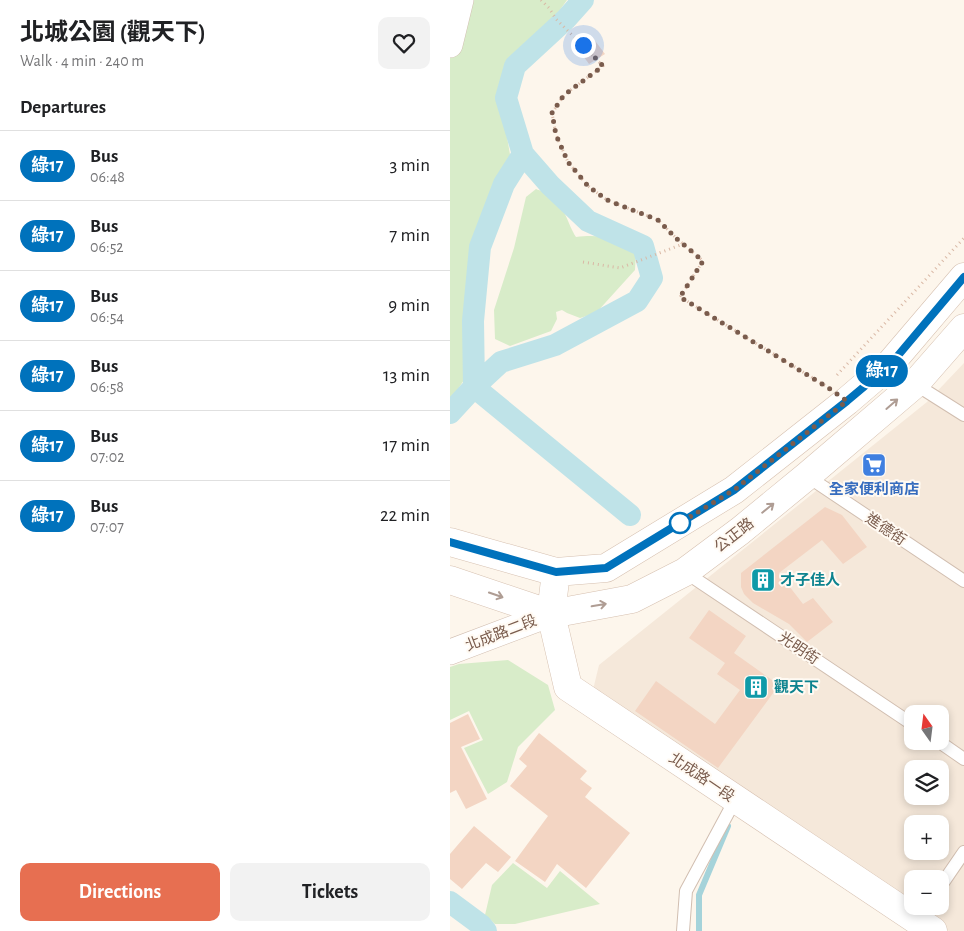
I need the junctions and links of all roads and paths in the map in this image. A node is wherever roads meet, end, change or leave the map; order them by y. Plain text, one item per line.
1 (462, 0) edge
2 (548, 0) edge
3 (543, 2) edge
4 (450, 45) edge
5 (964, 238) edge
6 (683, 244) junction
7 (584, 262) dead end
8 (964, 278) edge
9 (964, 328) edge
10 (915, 384) junction
11 (827, 387) junction
12 (819, 393) dead end
13 (964, 415) edge
14 (807, 476) junction
15 (450, 542) edge
16 (556, 572) junction
17 (685, 572) junction
18 (450, 580) edge
19 (964, 581) edge
20 (551, 614) junction
21 (450, 652) edge
22 (904, 719) edge
23 (949, 749) edge
24 (964, 759) edge
25 (735, 800) junction
26 (964, 852) edge
27 (949, 874) edge
28 (924, 921) edge
29 (683, 931) edge

1 - 4 street
2 - 3 path
3 - 6 path
5 - 11 path
6 - 7 path
6 - 11 path
8 - 16 street
9 - 10 street, 公正路
10 - 13 lane
14 -> 10 street, 公正路
11 - 12 path
17 -> 14 street, 公正路
14 - 19 lane, 進德街
15 - 16 street
16 - 20 street, 北成路一段
20 -> 17 street, 公正路
17 - 22 lane, 光明街
18 -> 20 street, 公正路
20 - 21 street, 北成路二段
20 - 25 street, 北成路一段
23 - 24 lane
25 - 28 street, 北成路一段
25 - 29 lane
26 - 27 lane

